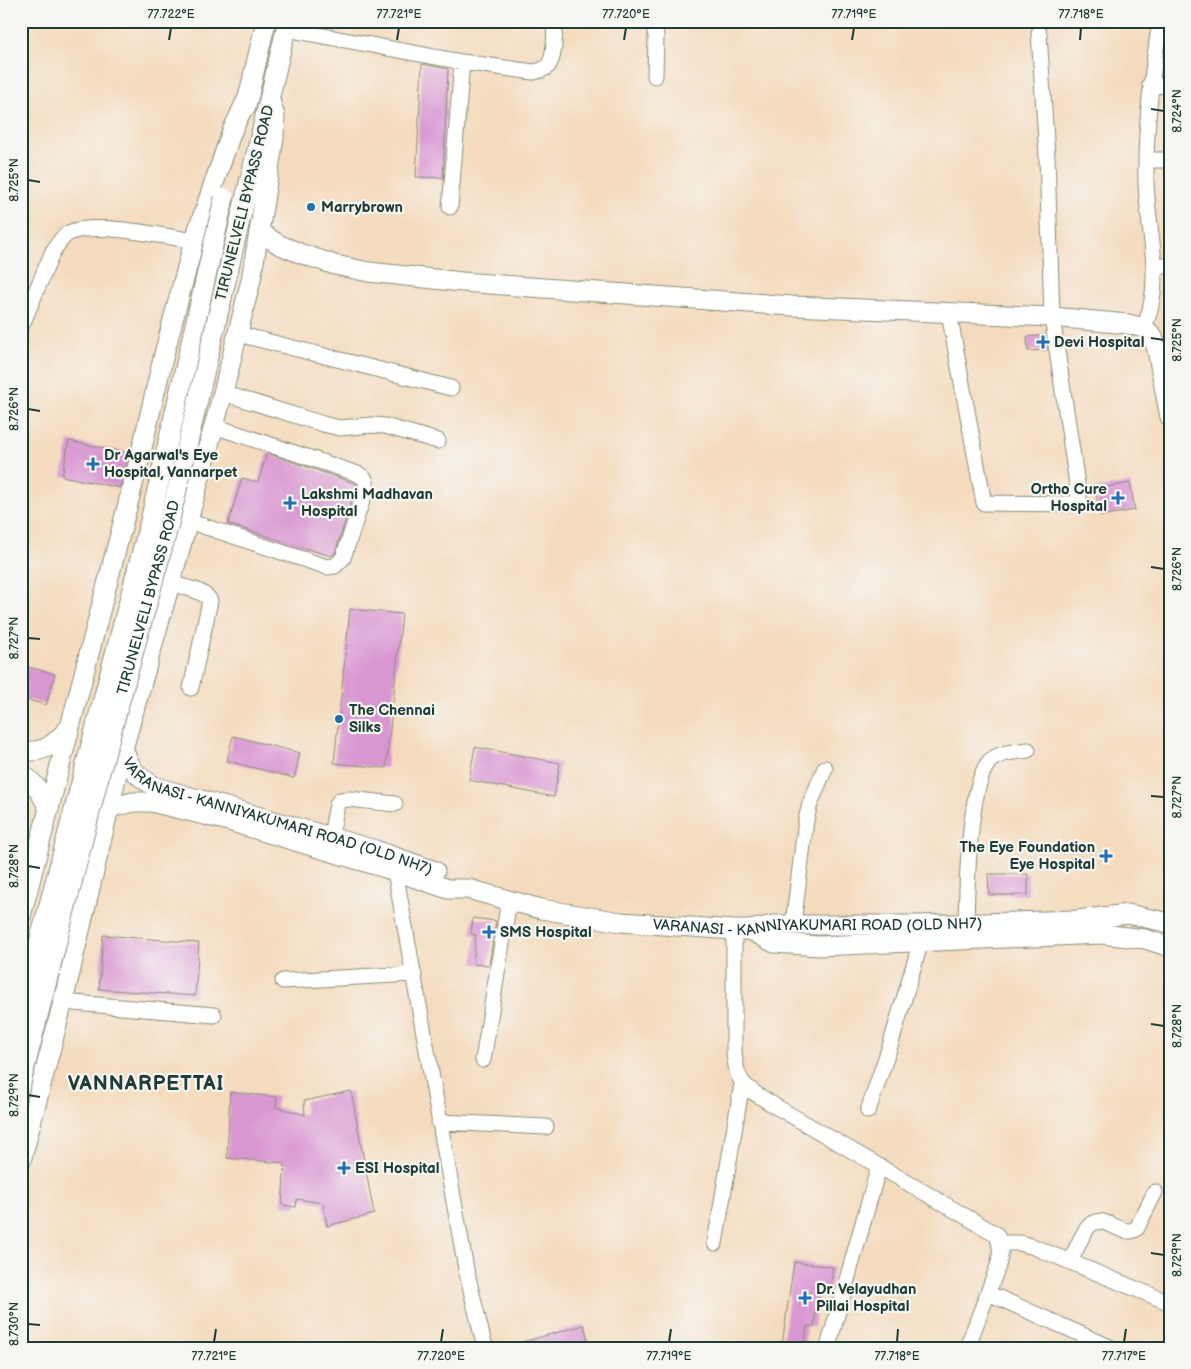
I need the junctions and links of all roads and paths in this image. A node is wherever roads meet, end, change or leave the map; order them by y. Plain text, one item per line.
1 (266, 21) edge
2 (555, 21) edge
3 (652, 21) edge
4 (1160, 21) edge
5 (287, 25) edge
6 (1038, 34) dead end
7 (462, 62) junction
8 (655, 76) dead end
9 (1150, 84) junction
10 (1170, 86) edge
11 (249, 95) junction
12 (270, 100) junction
13 (1147, 160) junction
14 (1170, 160) edge
15 (450, 207) dead end
16 (259, 232) junction
17 (194, 241) junction
18 (1154, 266) junction
19 (1170, 266) edge
20 (950, 312) junction
21 (1052, 317) junction
22 (21, 327) edge
23 (1144, 328) junction
24 (238, 334) junction
25 (451, 388) dead end
26 (223, 393) junction
27 (1170, 417) edge
28 (214, 426) junction
29 (438, 441) dead end
30 (188, 521) junction
31 (170, 583) junction
32 (84, 674) junction
33 (141, 684) junction
34 (191, 688) dead end
35 (70, 728) junction
36 (123, 749) junction
37 (1028, 750) dead end
38 (21, 751) edge
39 (825, 768) dead end
40 (21, 774) edge
41 (395, 804) dead end
42 (109, 808) junction
43 (49, 809) junction
44 (331, 836) junction
45 (395, 871) junction
46 (29, 887) junction
47 (468, 889) junction
48 (509, 900) junction
49 (87, 903) junction
50 (21, 916) edge
51 (1170, 923) edge
52 (966, 924) junction
53 (793, 925) junction
54 (742, 930) junction
55 (921, 941) junction
56 (1170, 947) edge
57 (414, 974) junction
58 (283, 981) dead end
59 (63, 1002) junction
60 (21, 1011) edge
61 (214, 1015) dead end
62 (483, 1060) dead end
63 (21, 1082) edge
64 (742, 1084) junction
65 (868, 1111) dead end
66 (439, 1122) junction
67 (546, 1126) dead end
68 (21, 1160) edge
69 (879, 1166) junction
70 (1155, 1192) dead end
71 (715, 1243) dead end
72 (1000, 1243) junction
73 (1070, 1262) junction
74 (988, 1293) junction
75 (1170, 1303) edge
76 (828, 1347) edge
77 (485, 1348) edge
78 (967, 1348) edge
79 (1112, 1348) edge

1 - 11 main road, TIRUNELVELI BYPASS ROAD
2 - 7 street
3 - 8 street
4 - 9 street
5 - 7 street
5 - 12 main road, TIRUNELVELI BYPASS ROAD
6 - 21 street
7 - 15 street
9 - 10 street
9 - 13 street
11 - 17 main road
11 - 60 main road, TIRUNELVELI BYPASS ROAD, bridge
12 - 16 main road
12 - 63 main road, TIRUNELVELI BYPASS ROAD, bridge
13 - 14 street
13 - 18 street
16 - 20 main road
16 - 24 main road
17 - 22 street
17 - 32 main road
18 - 19 street
18 - 23 street
20 - 21 main road
20 - 21 street
21 - 23 main road
23 - 27 main road
24 - 25 street
24 - 26 main road
26 - 28 main road
26 - 29 street
28 - 30 main road
28 - 30 street
30 - 31 main road
31 - 33 main road
31 - 34 street
32 - 33 main road
32 - 35 main road
33 - 36 main road
35 - 38 main road
35 - 43 main road
36 - 42 main road
36 - 44 main road, VARANASI - KANNIYAKUMARI ROAD (OLD NH7)
37 - 52 street
39 - 53 street
40 - 43 main road
41 - 44 street
42 - 45 main road, VARANASI - KANNIYAKUMARI ROAD (OLD NH7)
42 - 49 main road
43 - 46 main road
44 - 47 main road, VARANASI - KANNIYAKUMARI ROAD (OLD NH7)
45 - 47 main road, VARANASI - KANNIYAKUMARI ROAD (OLD NH7)
45 - 57 street
46 - 49 main road
46 - 50 main road
47 - 48 main road, VARANASI - KANNIYAKUMARI ROAD (OLD NH7)
48 - 54 main road, VARANASI - KANNIYAKUMARI ROAD (OLD NH7)
48 - 62 street
49 - 59 main road
51 - 52 main road, VARANASI - KANNIYAKUMARI ROAD (OLD NH7)
52 - 53 main road, VARANASI - KANNIYAKUMARI ROAD (OLD NH7)
53 - 54 main road, VARANASI - KANNIYAKUMARI ROAD (OLD NH7)
54 - 55 main road, VARANASI - KANNIYAKUMARI ROAD (OLD NH7)
54 - 64 street
55 - 56 main road, VARANASI - KANNIYAKUMARI ROAD (OLD NH7)
55 - 65 street
57 - 58 street
57 - 66 street
59 - 61 street
59 - 68 main road
64 - 69 street
64 - 71 street
66 - 67 street
66 - 77 street
69 - 72 street
69 - 76 street
70 - 73 street
72 - 73 street
72 - 74 street
73 - 75 street
74 - 78 street
74 - 79 street

